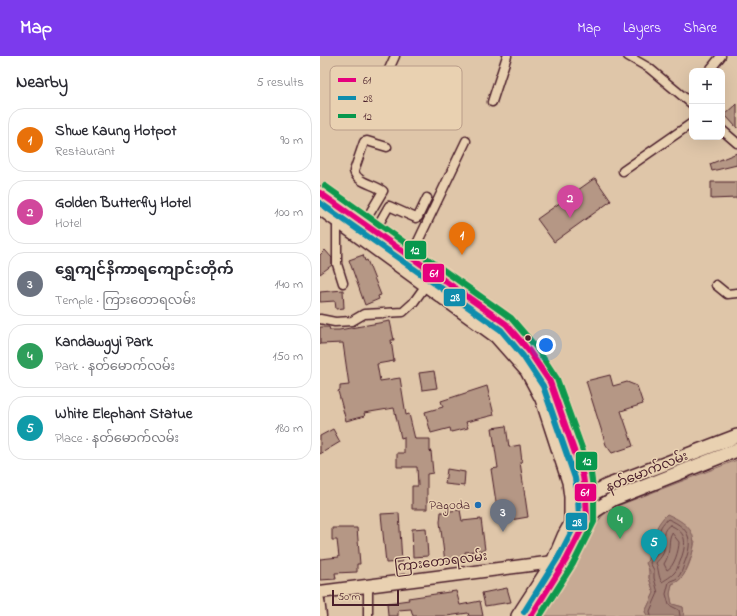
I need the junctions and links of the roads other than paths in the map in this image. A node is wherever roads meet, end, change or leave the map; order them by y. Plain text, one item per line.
1 (394, 56) edge
2 (506, 56) edge
3 (628, 56) edge
4 (721, 56) edge
5 (390, 66) edge
6 (711, 68) edge
7 (689, 98) edge
8 (492, 102) dead end
9 (689, 125) edge
10 (725, 133) edge
11 (466, 141) dead end
12 (737, 143) edge
13 (387, 147) dead end
14 (623, 171) dead end
15 (320, 192) edge
16 (427, 198) dead end
17 (320, 208) edge
18 (337, 220) junction
19 (364, 223) junction
20 (375, 230) junction
21 (366, 242) junction
22 (411, 256) junction
23 (344, 283) dead end
24 (426, 285) junction
25 (716, 285) dead end
26 (737, 293) edge
27 (320, 319) edge
28 (737, 436) edge
29 (737, 450) edge
30 (583, 476) junction
31 (569, 482) junction
32 (607, 486) junction
33 (586, 498) junction
34 (613, 499) junction
35 (587, 519) junction
36 (571, 525) junction
37 (566, 560) junction
38 (552, 562) junction
39 (368, 586) junction
40 (320, 592) edge
41 (320, 600) edge
42 (322, 616) edge
43 (368, 616) edge
44 (518, 616) edge
45 (531, 616) edge

1 - 5 street
2 - 8 street
3 - 7 street
4 - 6 street
9 - 14 street
10 - 12 street
11 - 22 street
13 - 19 street
15 - 19 main road
16 - 20 street
17 - 18 main road
18 - 21 main road
18 - 23 street
19 - 20 main road
20 - 21 street
20 - 22 main road
21 - 24 main road
22 - 30 main road
24 - 27 street
24 - 31 main road
25 - 26 street
28 - 32 main road, နတ်မောက်လမ်း
29 - 34 main road, နတ်မောက်လမ်း
30 - 32 main road
30 - 33 main road
31 - 33 main road
31 - 36 main road
32 - 33 main road, နတ်မောက်လမ်း
33 - 34 main road
33 - 35 main road
33 - 36 main road
34 - 35 main road, နတ်မောက်လမ်း
35 - 37 main road
36 - 38 main road
37 - 38 main road, ကြားတောရလမ်း
37 - 45 main road
38 - 39 main road, ကြားတောရလမ်း
38 - 44 main road
39 - 40 main road, ကြားတောရလမ်း
39 - 43 street
41 - 42 street

